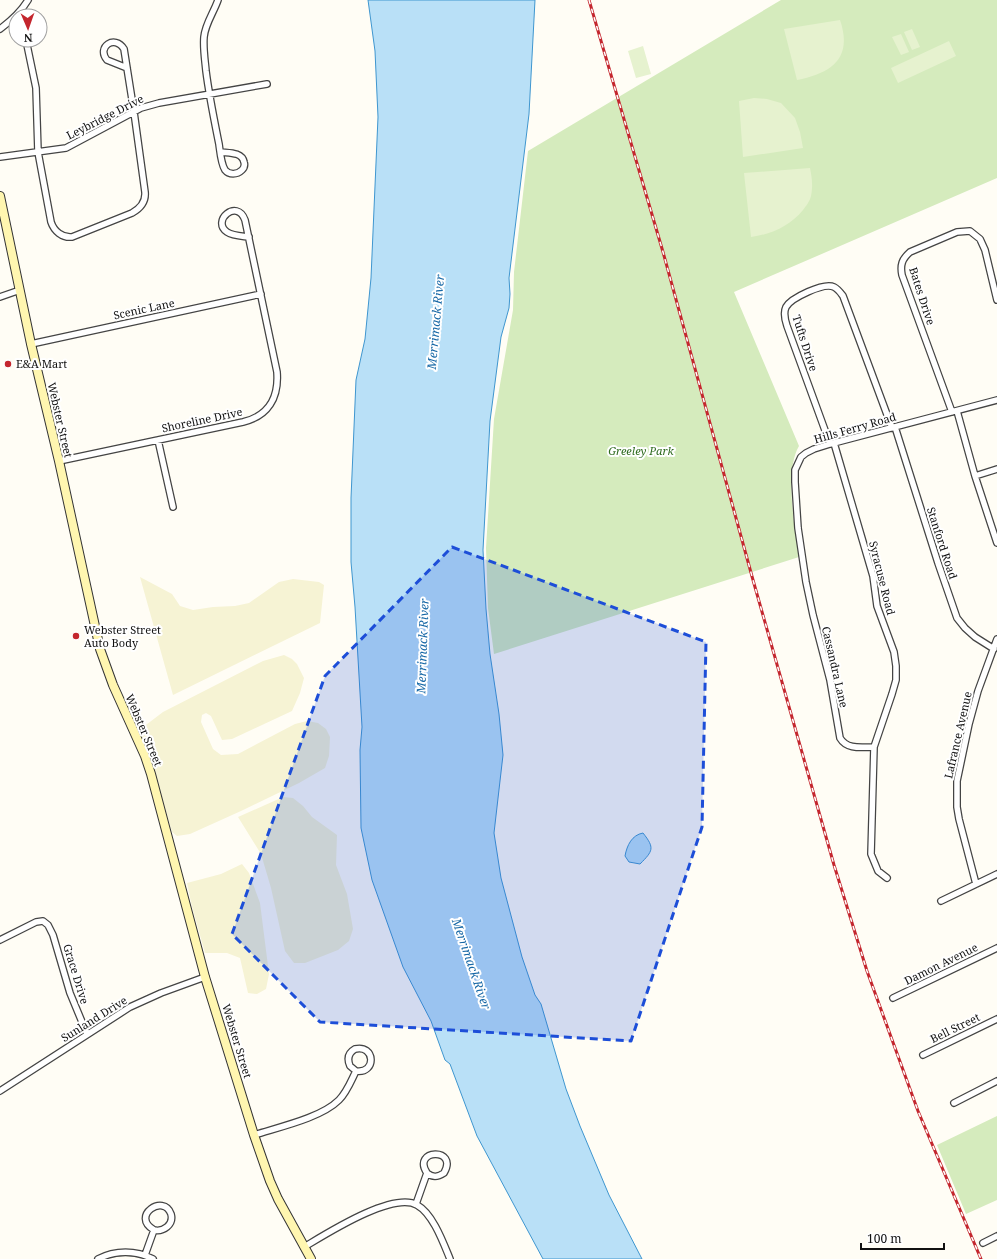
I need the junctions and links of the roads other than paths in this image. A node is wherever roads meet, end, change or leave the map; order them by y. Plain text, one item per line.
1 (218, 0) edge
2 (28, 48) edge
3 (127, 68) junction
4 (267, 84) dead end
5 (209, 94) junction
6 (134, 112) junction
7 (38, 152) junction
8 (221, 152) junction
9 (0, 157) edge
10 (0, 196) edge
11 (249, 237) junction
12 (20, 290) junction
13 (261, 294) junction
14 (0, 297) edge
15 (997, 300) edge
16 (31, 344) junction
17 (997, 400) edge
18 (954, 412) junction
19 (893, 427) junction
20 (158, 440) junction
21 (832, 443) junction
22 (59, 461) junction
23 (997, 469) edge
24 (975, 476) junction
25 (173, 507) dead end
26 (996, 535) edge
27 (997, 543) edge
28 (803, 563) joint
29 (997, 639) edge
30 (994, 649) junction
31 (874, 747) junction
32 (997, 874) edge
33 (887, 878) dead end
34 (976, 884) junction
35 (941, 901) dead end
36 (0, 940) edge
37 (997, 948) edge
38 (205, 977) junction
39 (893, 998) dead end
40 (997, 1018) edge
41 (87, 1034) junction
42 (923, 1055) dead end
43 (356, 1071) junction
44 (997, 1081) edge
45 (0, 1091) edge
46 (954, 1102) dead end
47 (254, 1135) junction
48 (427, 1173) junction
49 (416, 1204) junction
50 (154, 1230) junction
51 (997, 1236) edge
52 (983, 1243) dead end
53 (304, 1247) junction
54 (145, 1255) junction
55 (98, 1259) edge
56 (153, 1259) edge
57 (311, 1259) edge
58 (450, 1259) edge

1 - 5 street
2 - 7 street
3 - 3 street
3 - 6 street
4 - 5 street, Leybridge Drive
5 - 6 street, Leybridge Drive
5 - 8 street
6 - 7 street, Leybridge Drive
6 - 7 street
7 - 9 street, Leybridge Drive
8 - 8 street
10 - 12 main road, Webster Street
11 - 11 street, Shoreline Drive
11 - 13 street, Shoreline Drive
12 - 14 street
12 - 16 main road, Webster Street
13 - 16 street, Scenic Lane
13 - 20 street, Shoreline Drive
15 - 18 street, Bates Drive
16 - 22 main road, Webster Street
17 - 18 street, Hills Ferry Road
18 - 19 street, Hills Ferry Road
18 - 24 street
19 - 21 street, Hills Ferry Road
19 - 21 street, Tufts Drive
19 - 30 street, Stanford Road
20 - 22 street, Shoreline Drive
20 - 25 street
21 - 28 street, Hills Ferry Road
21 - 31 street, Syracuse Road
22 - 38 main road, Webster Street
23 - 24 street
24 - 26 street
26 - 27 street
28 - 31 street, Cassandra Lane
29 - 30 street, Lafrance Avenue
30 - 34 street, Lafrance Avenue
31 - 33 street, Syracuse Road
32 - 34 street
34 - 35 street
36 - 41 street, Grace Drive
37 - 39 street, Damon Avenue
38 - 41 street, Sunland Drive
38 - 47 main road, Webster Street
40 - 42 street, Bell Street
41 - 45 street, Sunland Drive
43 - 43 street
43 - 47 street
44 - 46 street
47 - 53 main road, Webster Street
48 - 48 street
48 - 49 street
49 - 53 street
49 - 58 street
50 - 50 street
50 - 54 street
51 - 52 street
53 - 57 main road, Webster Street
54 - 55 street
54 - 56 street

